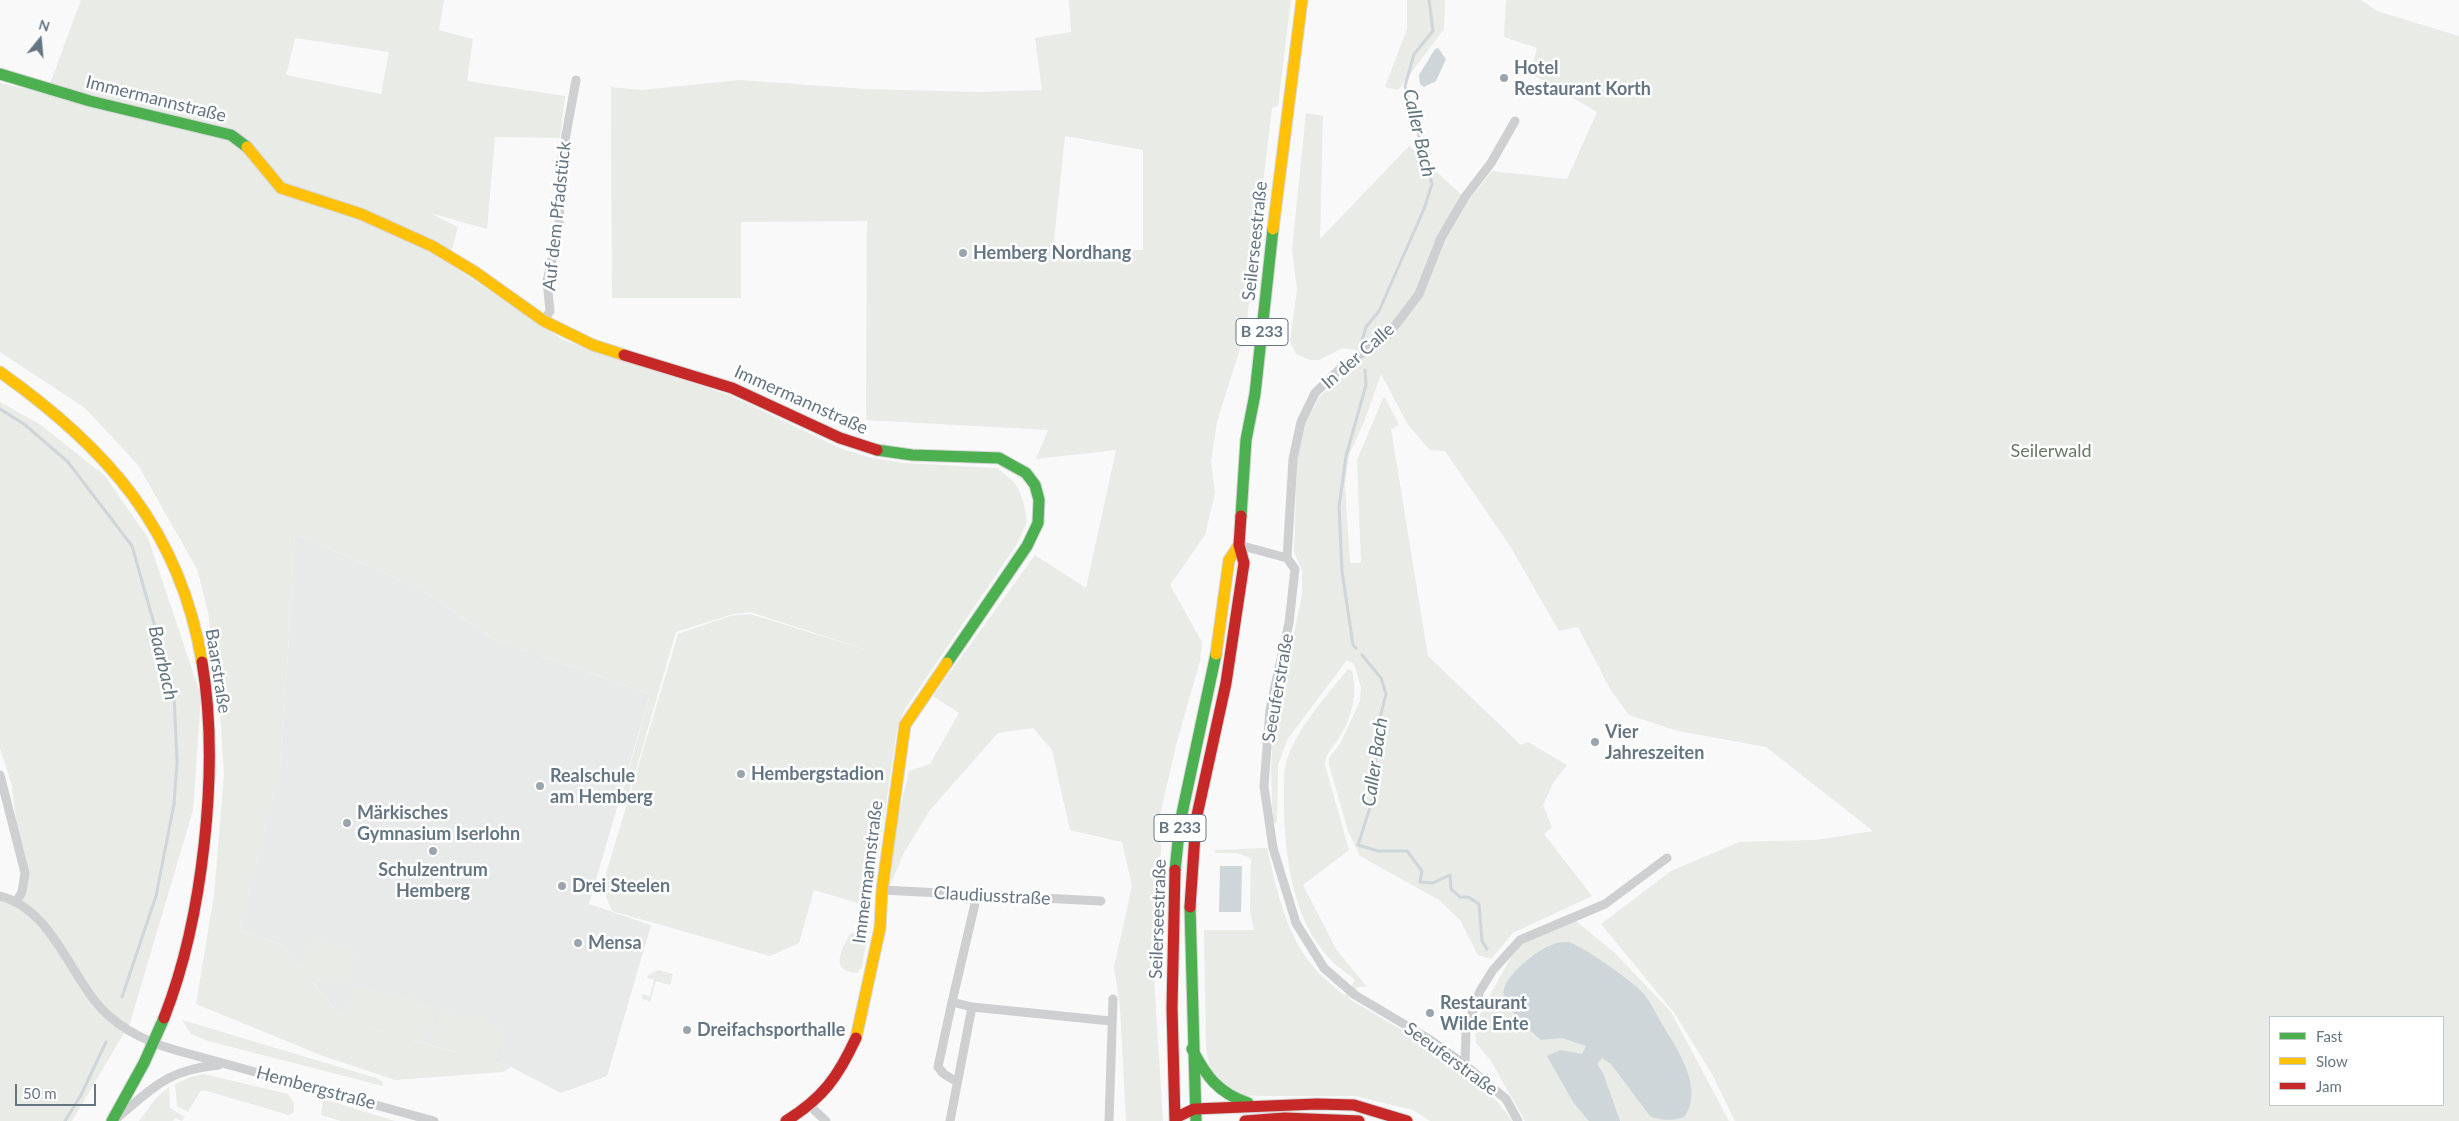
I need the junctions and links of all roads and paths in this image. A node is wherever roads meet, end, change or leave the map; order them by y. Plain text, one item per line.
1 (1302, 0) edge
2 (0, 74) edge
3 (576, 80) dead end
4 (1515, 121) dead end
5 (544, 321) junction
6 (0, 372) edge
7 (1239, 545) junction
8 (1287, 558) junction
9 (0, 775) edge
10 (1667, 858) dead end
11 (882, 890) junction
12 (977, 895) junction
13 (0, 896) edge
14 (1101, 901) dead end
15 (16, 902) junction
16 (1113, 999) dead end
17 (952, 1002) junction
18 (972, 1007) junction
19 (1111, 1021) junction
20 (154, 1044) junction
21 (1192, 1049) junction
22 (226, 1065) junction
23 (1465, 1065) junction
24 (957, 1082) junction
25 (1255, 1105) junction
26 (810, 1106) junction
27 (1194, 1109) junction
28 (1178, 1120) edge
29 (1266, 1120) edge
30 (113, 1121) edge
31 (434, 1121) edge
32 (786, 1121) edge
33 (826, 1121) edge
34 (950, 1121) edge
35 (1109, 1121) edge
36 (1196, 1121) edge
37 (1245, 1121) edge
38 (1359, 1121) edge
39 (1407, 1121) edge
40 (1518, 1121) edge

1 - 7 main road, Seilerseestraße / B 233
2 - 5 main road, Immermannstraße
3 - 5 street, Auf dem Pfadstück
4 - 8 street, In der Calle
5 - 11 main road, Immermannstraße
6 - 20 main road, Baarstraße
7 - 8 street
7 - 21 main road, Seilerseestraße / B 233
7 - 28 main road, Seilerseestraße / B 233
8 - 23 street, Seeuferstraße
9 - 15 street
10 - 23 street
11 - 12 street, Claudiusstraße
11 - 26 main road, Immermannstraße
12 - 14 street, Claudiusstraße
12 - 17 street
13 - 15 street, Hembergstraße
15 - 20 street, Hembergstraße
16 - 19 street
17 - 18 street
17 - 24 street
18 - 19 street
18 - 24 street
19 - 35 street
20 - 22 street, Hembergstraße
20 - 30 main road, Baarstraße
21 - 25 main road
21 - 27 main road, Seilerseestraße / B 233
22 - 30 street, Hembergstraße
22 - 31 street, Hembergstraße
23 - 40 street, Seeuferstraße
24 - 34 street
25 - 27 main road
25 - 39 main road
26 - 32 main road, Immermannstraße
26 - 33 street
27 - 28 main road
27 - 36 main road, Seilerseestraße / B 233
29 - 37 main road
29 - 38 main road

